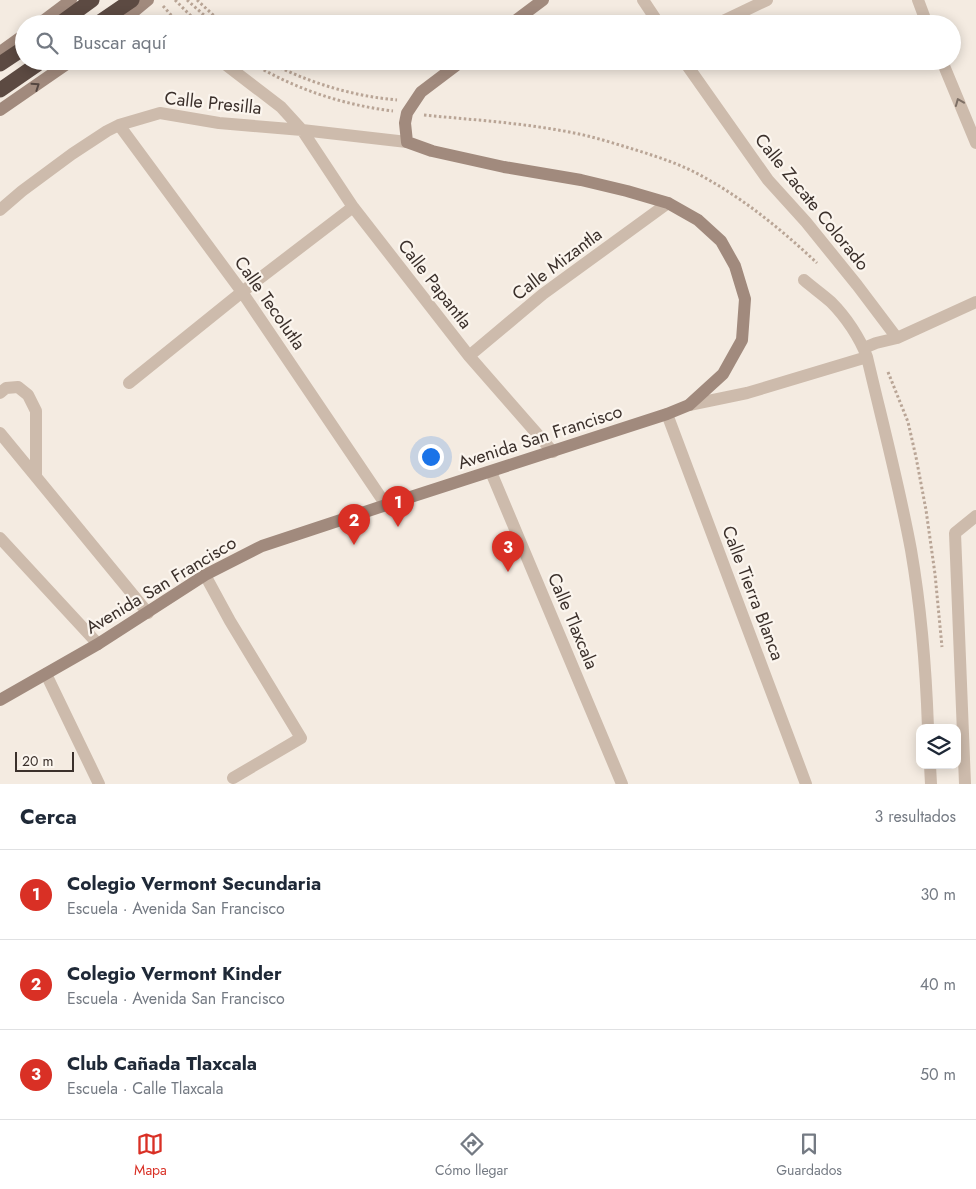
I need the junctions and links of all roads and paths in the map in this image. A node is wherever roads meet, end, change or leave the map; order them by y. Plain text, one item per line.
1 (71, 0) edge
2 (92, 0) edge
3 (132, 0) edge
4 (148, 0) edge
5 (158, 0) edge
6 (175, 0) edge
7 (187, 0) edge
8 (197, 0) edge
9 (543, 0) edge
10 (643, 0) edge
11 (767, 0) edge
12 (918, 0) edge
13 (60, 15) edge
14 (66, 15) edge
15 (110, 15) edge
16 (130, 15) edge
17 (171, 15) edge
18 (191, 15) edge
19 (204, 15) edge
20 (213, 15) edge
21 (523, 15) edge
22 (653, 15) edge
23 (736, 15) edge
24 (924, 15) edge
25 (15, 41) edge
26 (0, 52) edge
27 (15, 54) edge
28 (0, 64) edge
29 (29, 70) edge
30 (58, 70) edge
31 (233, 70) edge
32 (264, 70) edge
33 (284, 70) edge
34 (450, 70) edge
35 (690, 70) edge
36 (946, 70) edge
37 (0, 90) edge
38 (415, 101) junction
39 (377, 109) dead end
40 (0, 110) edge
41 (432, 116) dead end
42 (119, 126) junction
43 (302, 130) junction
44 (407, 142) junction
45 (976, 144) edge
46 (668, 203) junction
47 (353, 207) junction
48 (0, 210) edge
49 (822, 268) dead end
50 (804, 280) dead end
51 (242, 292) junction
52 (976, 302) edge
53 (897, 338) junction
54 (866, 353) junction
55 (469, 356) junction
56 (887, 370) dead end
57 (129, 383) dead end
58 (0, 393) edge
59 (690, 405) junction
60 (667, 414) junction
61 (0, 433) edge
62 (553, 452) junction
63 (491, 472) junction
64 (36, 477) junction
65 (386, 505) junction
66 (976, 516) edge
67 (0, 538) edge
68 (205, 575) junction
69 (148, 613) junction
70 (98, 644) junction
71 (942, 654) dead end
72 (46, 674) junction
73 (0, 700) edge
74 (928, 724) edge
75 (930, 769) edge
76 (233, 778) dead end
77 (99, 784) edge
78 (622, 784) edge
79 (806, 784) edge
80 (931, 784) edge
81 (964, 784) edge

1 - 13 street
2 - 14 highway
3 - 15 highway
4 - 16 street
5 - 17 path
6 - 18 path
7 - 19 path
8 - 20 path
9 - 21 street
10 - 22 street
11 - 23 street
12 - 24 street
25 - 26 street
27 - 28 highway
29 - 37 highway
40 -> 30 street
31 - 43 street, Calle Papantla
32 - 39 path
33 - 38 path
34 - 38 street
35 - 53 street, Calle Zacate Colorado
45 -> 36 street
38 - 44 street
41 - 49 path
42 - 43 street, Calle Presilla
42 - 48 street, Calle Presilla
42 - 51 street, Calle Tecolutla
43 - 44 street, Calle Presilla
43 - 47 street, Calle Papantla
44 - 46 street, Avenida San Francisco
46 - 55 street, Calle Mizantla
46 - 59 street, Avenida San Francisco
47 - 51 street
47 - 55 street, Calle Papantla
50 - 54 street
51 - 57 street
51 - 65 street, Calle Tecolutla
52 - 53 street, Avenida San Francisco
53 - 54 street, Avenida San Francisco
54 - 59 street, Avenida San Francisco
54 - 74 street
55 - 62 street, Calle Papantla
56 - 71 path
58 - 64 street
59 - 60 street, Avenida San Francisco
60 - 62 street, Avenida San Francisco
60 - 79 street, Calle Tierra Blanca
61 - 64 street
62 - 63 street, Avenida San Francisco
63 - 65 street, Avenida San Francisco
63 - 78 street, Calle Tlaxcala
64 - 69 street
65 - 68 street, Avenida San Francisco
66 - 81 street
67 - 70 street
68 - 69 street, Avenida San Francisco
68 - 76 street
69 - 70 street, Avenida San Francisco
70 - 72 street, Avenida San Francisco
72 - 73 street, Avenida San Francisco
72 - 77 street
75 - 80 street

